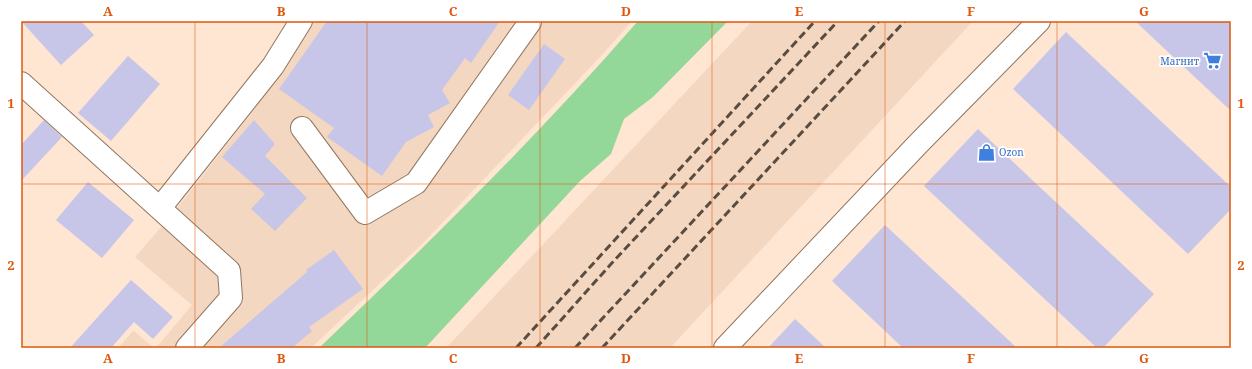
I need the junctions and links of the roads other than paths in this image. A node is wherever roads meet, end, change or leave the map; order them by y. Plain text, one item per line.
1 (301, 21) edge
2 (528, 21) edge
3 (1039, 21) edge
4 (21, 83) edge
5 (302, 128) dead end
6 (160, 208) junction
7 (187, 348) edge
8 (725, 348) edge

1 - 6 street
2 - 5 street
3 - 8 street
4 - 6 street
6 - 7 street

